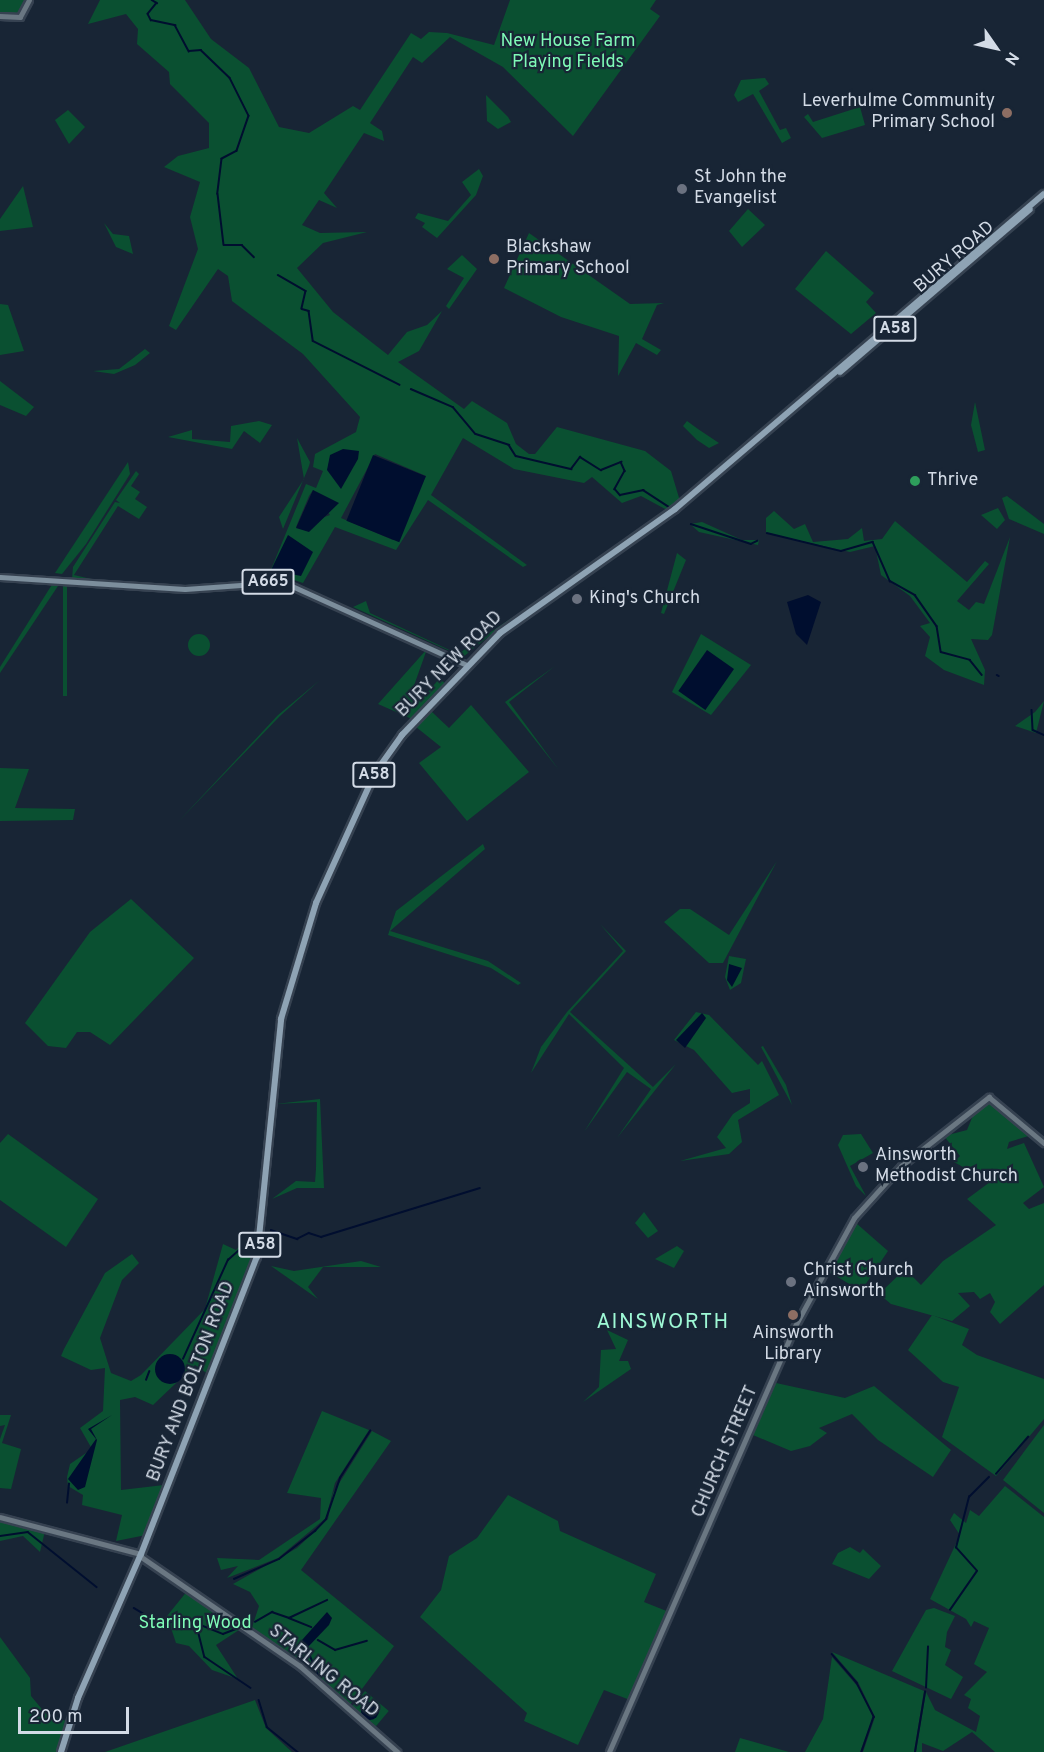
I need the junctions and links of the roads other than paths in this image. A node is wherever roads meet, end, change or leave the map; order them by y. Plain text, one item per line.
1 (29, 0) edge
2 (0, 16) edge
3 (1044, 194) edge
4 (675, 509) joint
5 (0, 577) edge
6 (467, 665) junction
7 (316, 903) joint
8 (1044, 1143) edge
9 (0, 1517) edge
10 (141, 1555) junction
11 (61, 1752) edge
12 (398, 1752) edge
13 (609, 1752) edge

1 - 2 main road
3 - 4 highway, BURY ROAD / A58
4 - 6 highway, BURY NEW ROAD / A58
5 - 6 main road, A665
6 - 7 highway, BURY NEW ROAD / A58
7 - 10 highway, BURY AND BOLTON ROAD / A58
8 - 13 main road, CHURCH STREET
9 - 10 main road, STARLING ROAD
10 - 11 highway, BURY AND BOLTON ROAD / A58
10 - 12 main road, STARLING ROAD

